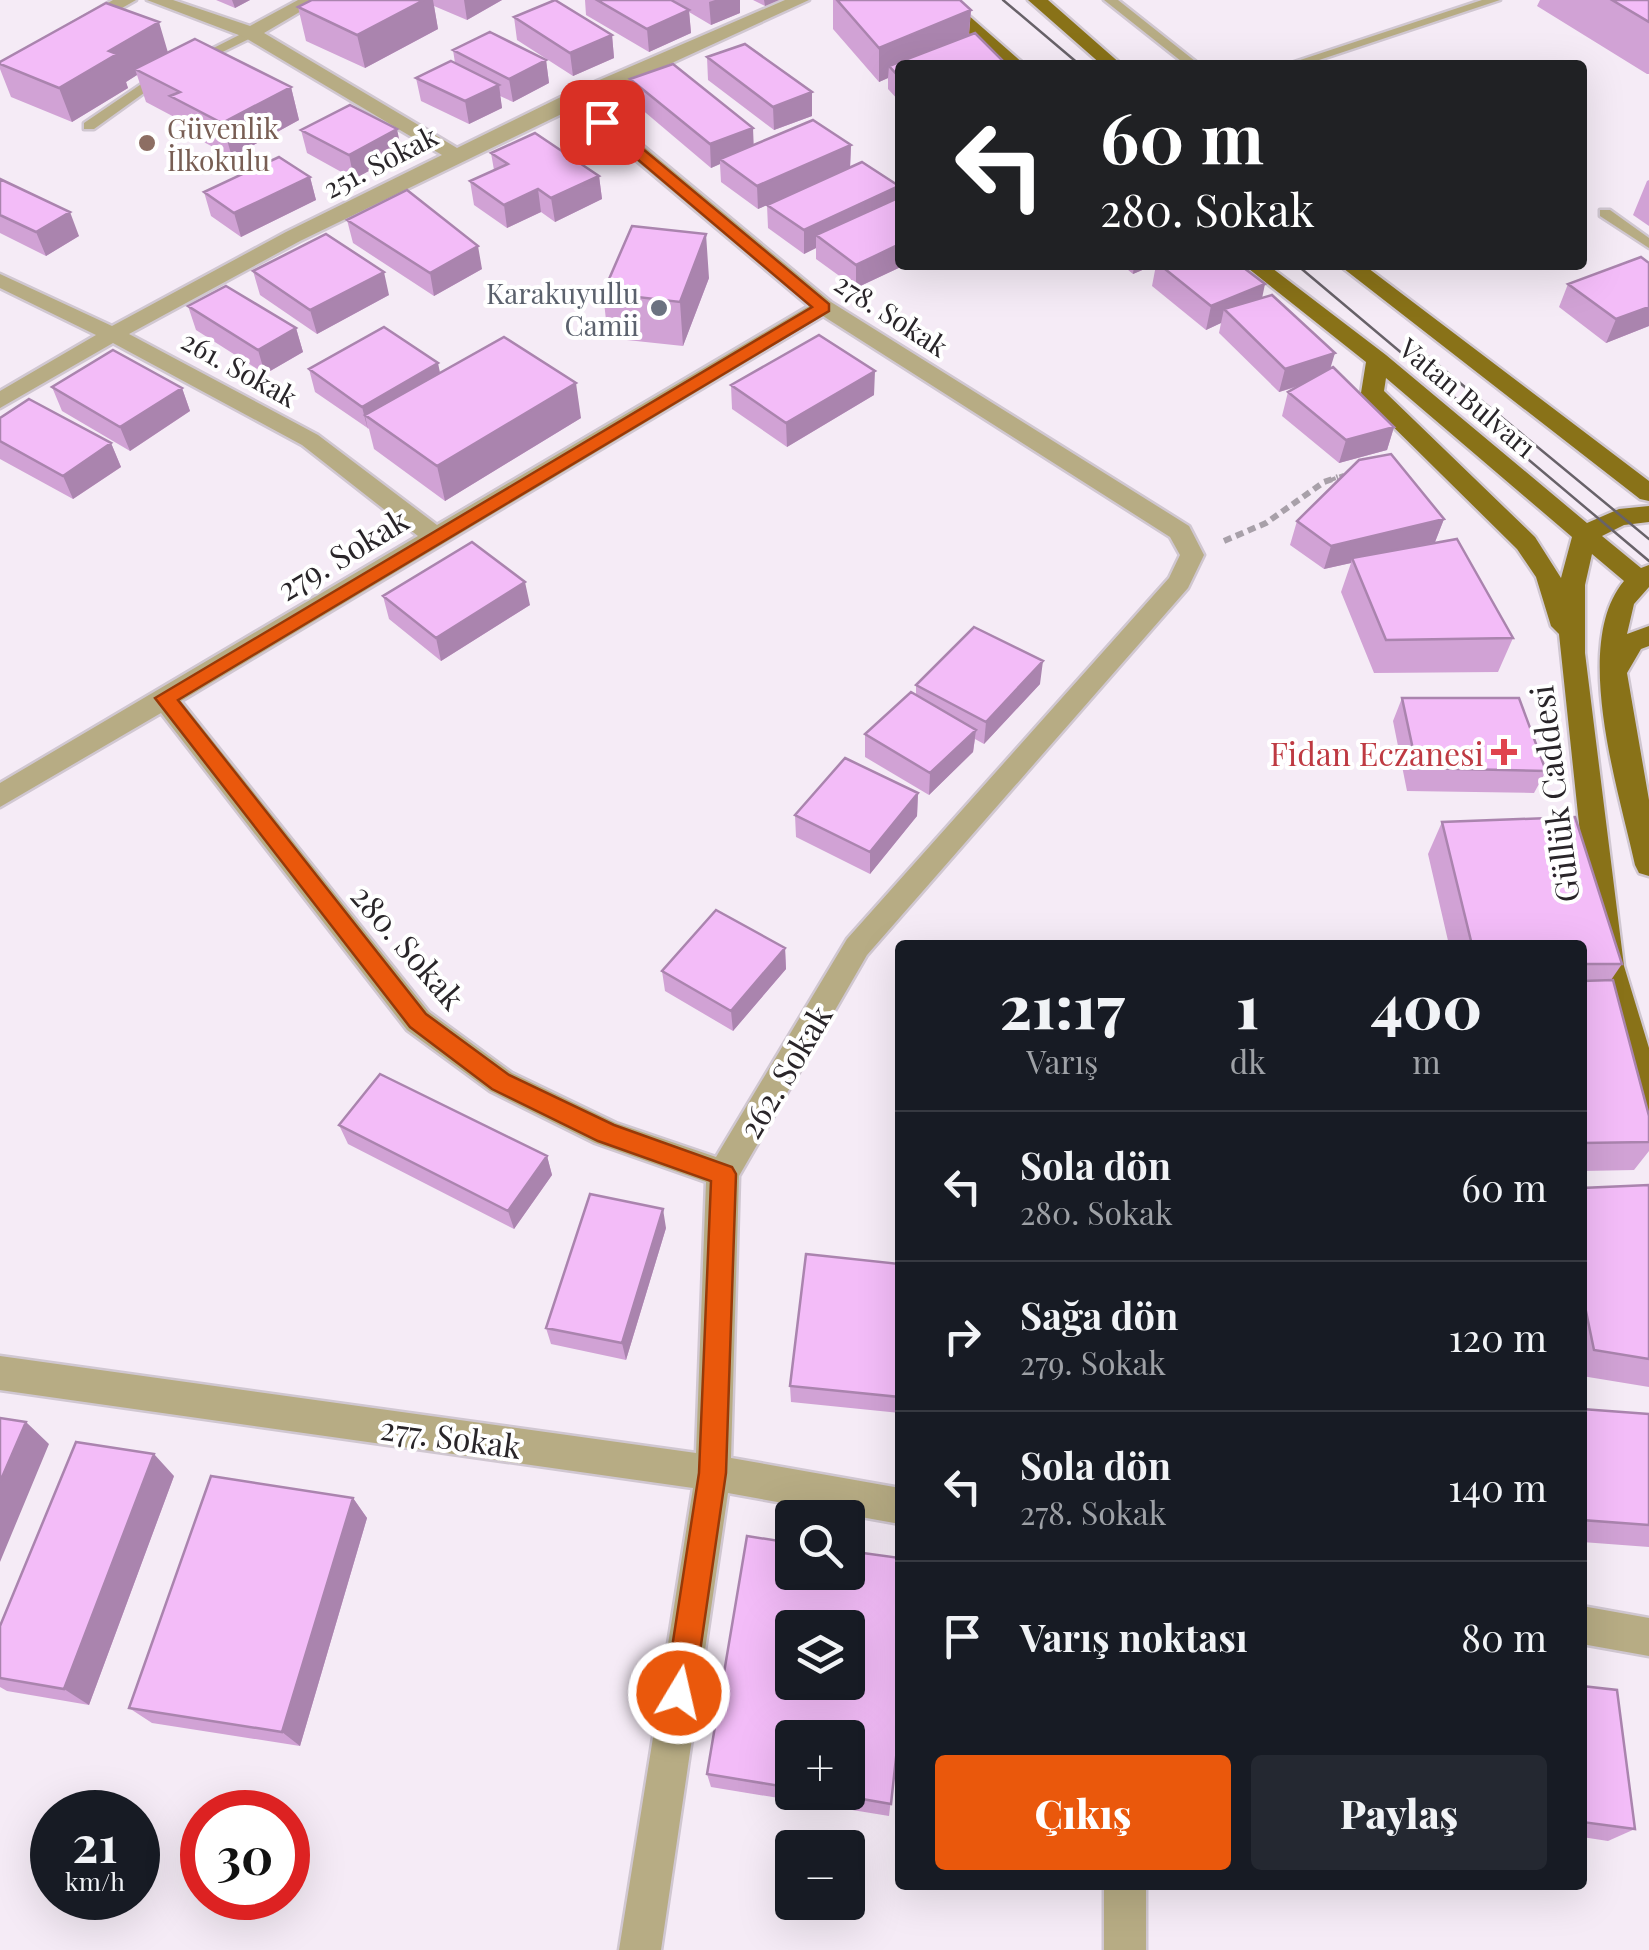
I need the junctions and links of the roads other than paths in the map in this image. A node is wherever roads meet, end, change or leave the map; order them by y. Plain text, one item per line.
1 (127, 0) edge
2 (156, 0) edge
3 (310, 0) edge
4 (800, 0) edge
5 (940, 0) edge
6 (1036, 0) edge
7 (1110, 0) edge
8 (1493, 0) edge
9 (64, 34) edge
10 (251, 34) junction
11 (1010, 60) edge
12 (1107, 60) edge
13 (1188, 60) edge
14 (1307, 60) edge
15 (574, 98) junction
16 (89, 126) dead end
17 (454, 154) junction
18 (1605, 213) dead end
19 (1649, 244) edge
20 (1261, 270) edge
21 (1357, 270) edge
22 (0, 280) edge
23 (823, 308) junction
24 (110, 333) junction
25 (1378, 360) junction
26 (0, 401) edge
27 (1649, 493) edge
28 (1649, 514) edge
29 (1585, 534) junction
30 (434, 536) junction
31 (1192, 555) joint
32 (1644, 577) edge
33 (1649, 635) edge
34 (1572, 653) junction
35 (1613, 677) junction
36 (165, 698) junction
37 (0, 796) edge
38 (1649, 864) edge
39 (1649, 1100) edge
40 (723, 1174) junction
41 (0, 1372) edge
42 (713, 1473) junction
43 (895, 1505) edge
44 (1587, 1626) edge
45 (1649, 1637) edge
46 (1125, 1890) edge
47 (640, 1950) edge
48 (1125, 1950) edge

1 - 9 street
2 - 10 street
3 - 10 street
4 - 15 street, 251. Sokak
5 - 11 main road
6 - 12 main road
7 - 13 lane
8 - 14 lane
10 - 16 lane
10 - 17 street
15 - 17 street, 251. Sokak
15 - 23 street, 278. Sokak
17 - 24 street, 251. Sokak
18 - 19 lane
20 - 25 main road, Vatan Bulvarı
21 - 27 main road
22 - 24 street, 261. Sokak
23 - 30 street, 279. Sokak
23 - 31 street, 278. Sokak
24 - 26 street, 251. Sokak
24 - 30 street, 261. Sokak
25 - 29 main road, Vatan Bulvarı
25 - 34 main road
28 - 29 main road
29 - 32 main road, Vatan Bulvarı
29 - 34 main road
30 - 36 street, 279. Sokak
31 - 40 street, 262. Sokak
32 - 35 main road
33 - 35 main road
34 - 39 main road, Güllük Caddesi
35 - 38 main road
36 - 37 street, 279. Sokak
36 - 40 street, 280. Sokak
40 - 42 street, 262. Sokak
41 - 42 street, 277. Sokak
42 - 43 street, 277. Sokak
42 - 47 street, 262. Sokak
44 - 45 street
46 - 48 street

